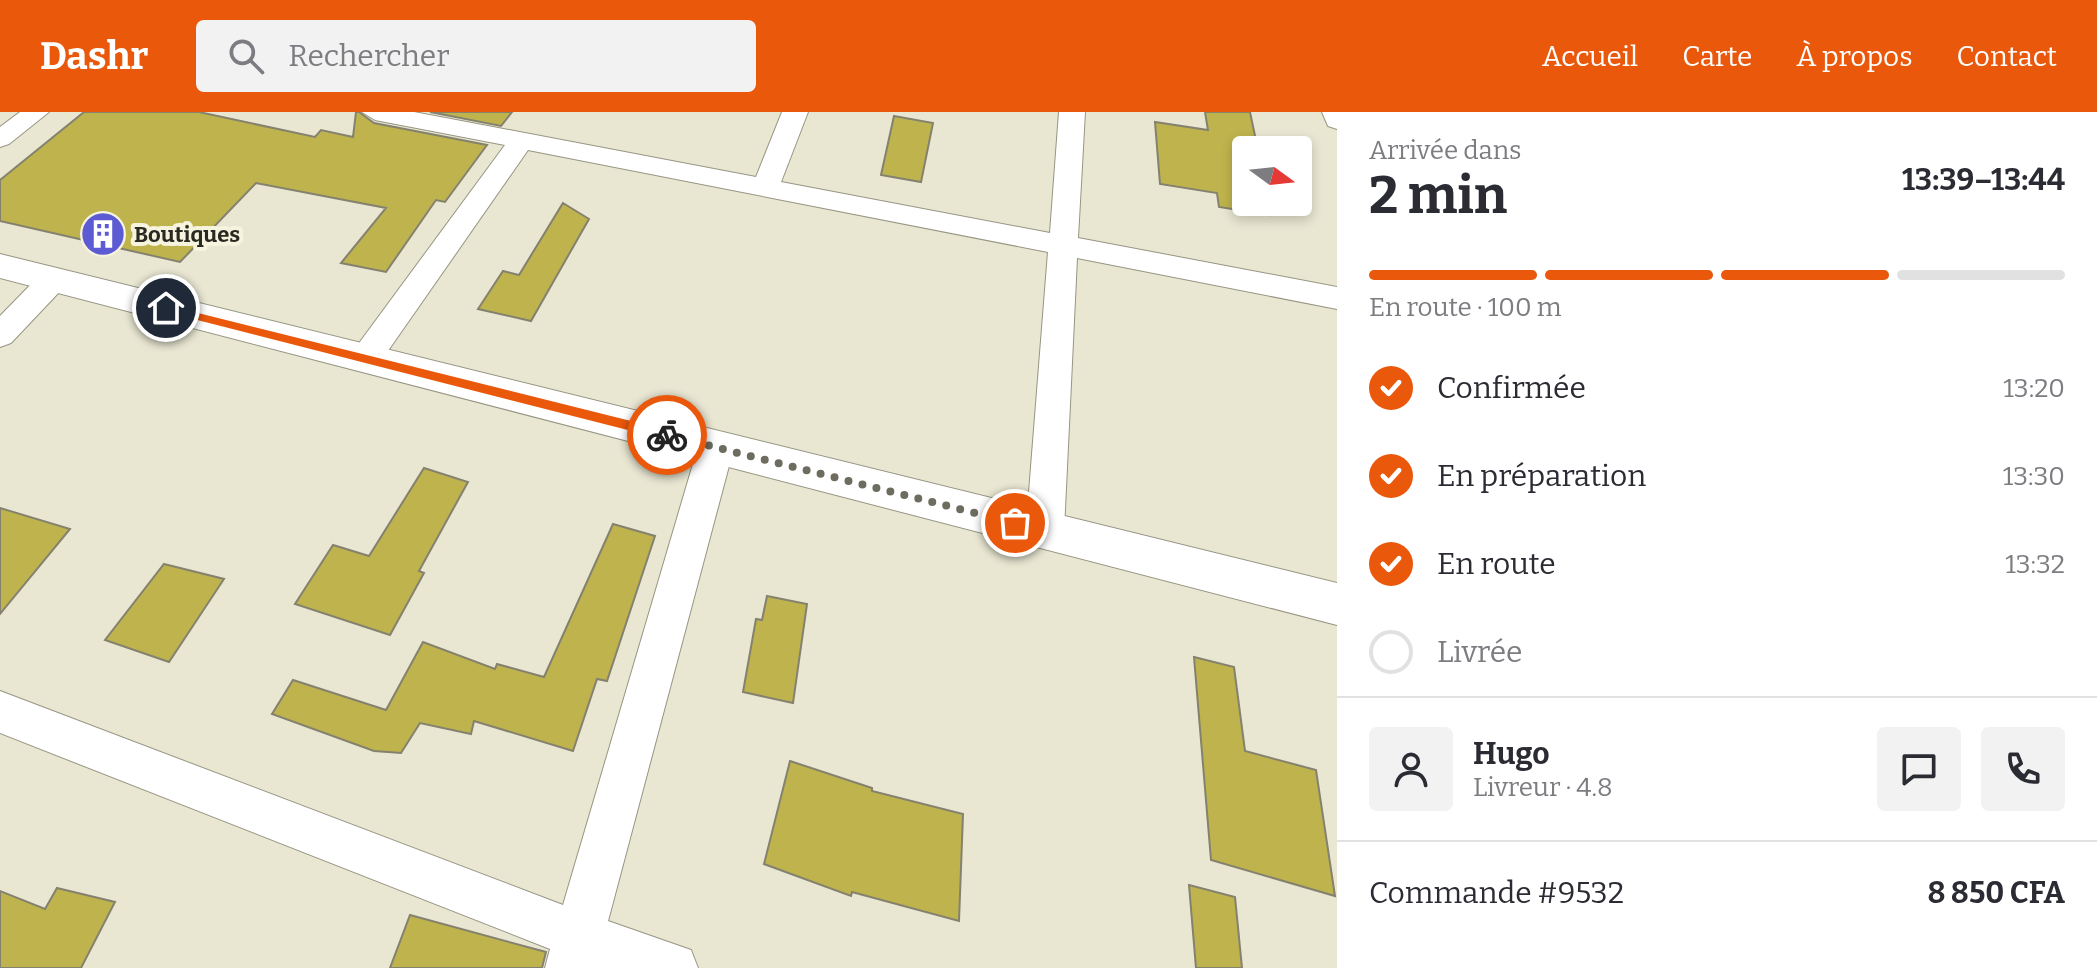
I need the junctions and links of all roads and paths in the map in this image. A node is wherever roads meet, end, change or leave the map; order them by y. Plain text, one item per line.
1 (36, 112) edge
2 (375, 112) edge
3 (795, 112) edge
4 (1072, 112) edge
5 (1335, 112) edge
6 (1337, 121) edge
7 (0, 139) edge
8 (522, 140) junction
9 (765, 187) junction
10 (1063, 245) junction
11 (0, 266) edge
12 (53, 280) junction
13 (1337, 298) edge
14 (0, 335) edge
15 (365, 359) junction
16 (716, 447) junction
17 (1045, 530) junction
18 (1337, 604) edge
19 (0, 712) edge
20 (574, 952) edge
21 (673, 968) edge

1 - 7 street
2 - 8 street
3 - 9 street
4 - 10 street
5 - 6 street
8 - 9 street
8 - 15 street
9 - 10 street
10 - 13 street
10 - 17 street
11 - 12 street
12 - 14 street
12 - 15 street
15 - 16 street
16 - 17 street
16 - 20 street
17 - 18 street
19 - 20 street
20 - 21 street

